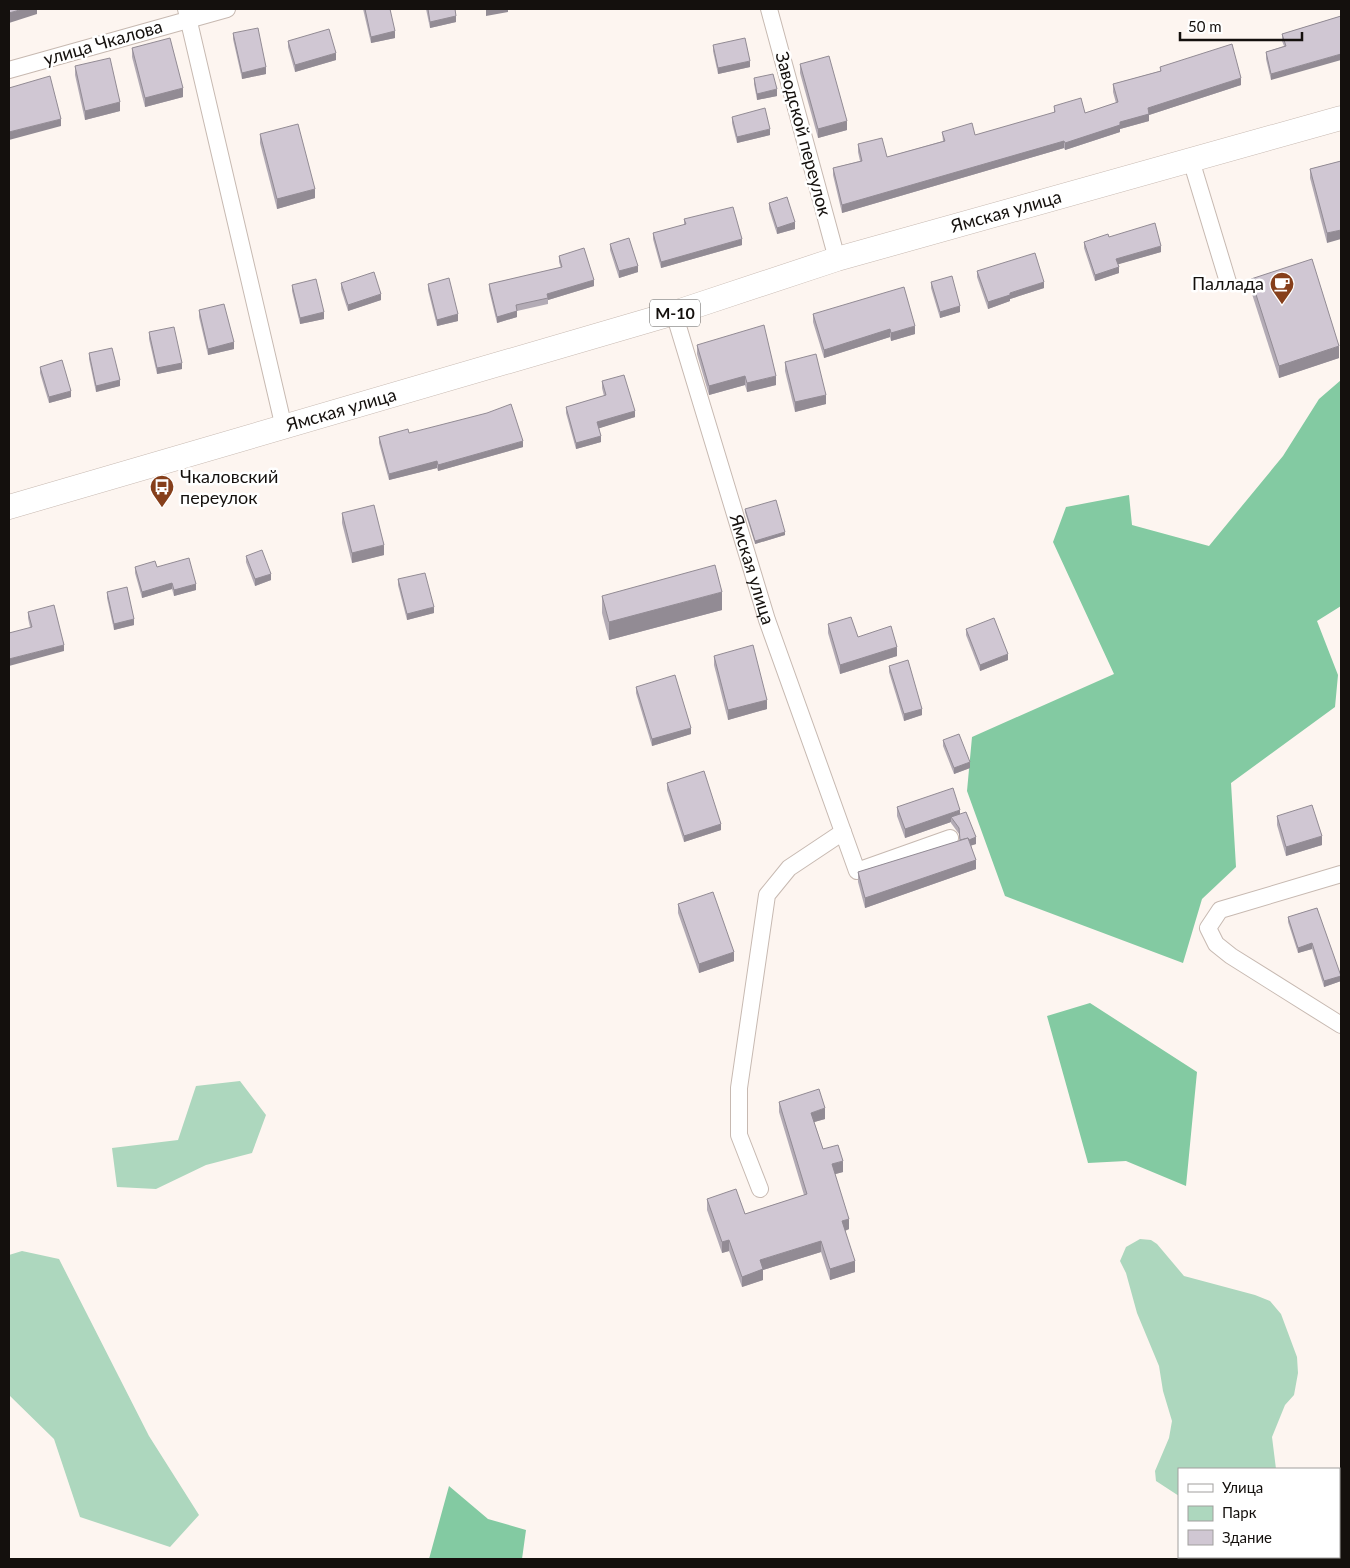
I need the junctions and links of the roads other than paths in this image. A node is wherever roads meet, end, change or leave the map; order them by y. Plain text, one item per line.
1 (227, 9) edge
2 (769, 9) edge
3 (187, 14) edge
4 (9, 70) edge
5 (1341, 118) edge
6 (1191, 160) junction
7 (837, 259) junction
8 (1228, 282) dead end
9 (674, 314) junction
10 (284, 428) junction
11 (9, 507) edge
12 (841, 826) junction
13 (950, 838) dead end
14 (1341, 874) edge
15 (1341, 1025) edge
16 (760, 1189) dead end

1 - 3 street, улица Чкалова
2 - 7 street, Заводской переулок
3 - 4 street, улица Чкалова
3 - 10 street
5 - 6 highway, Ямская улица / М-10
6 - 7 highway, Ямская улица / М-10
6 - 8 street
7 - 9 highway, Ямская улица / М-10
9 - 10 highway, Ямская улица / М-10
9 - 12 street, Ямская улица
10 - 11 highway, Ямская улица / М-10
12 - 13 street, Ямская улица
12 - 16 street
14 - 15 street

